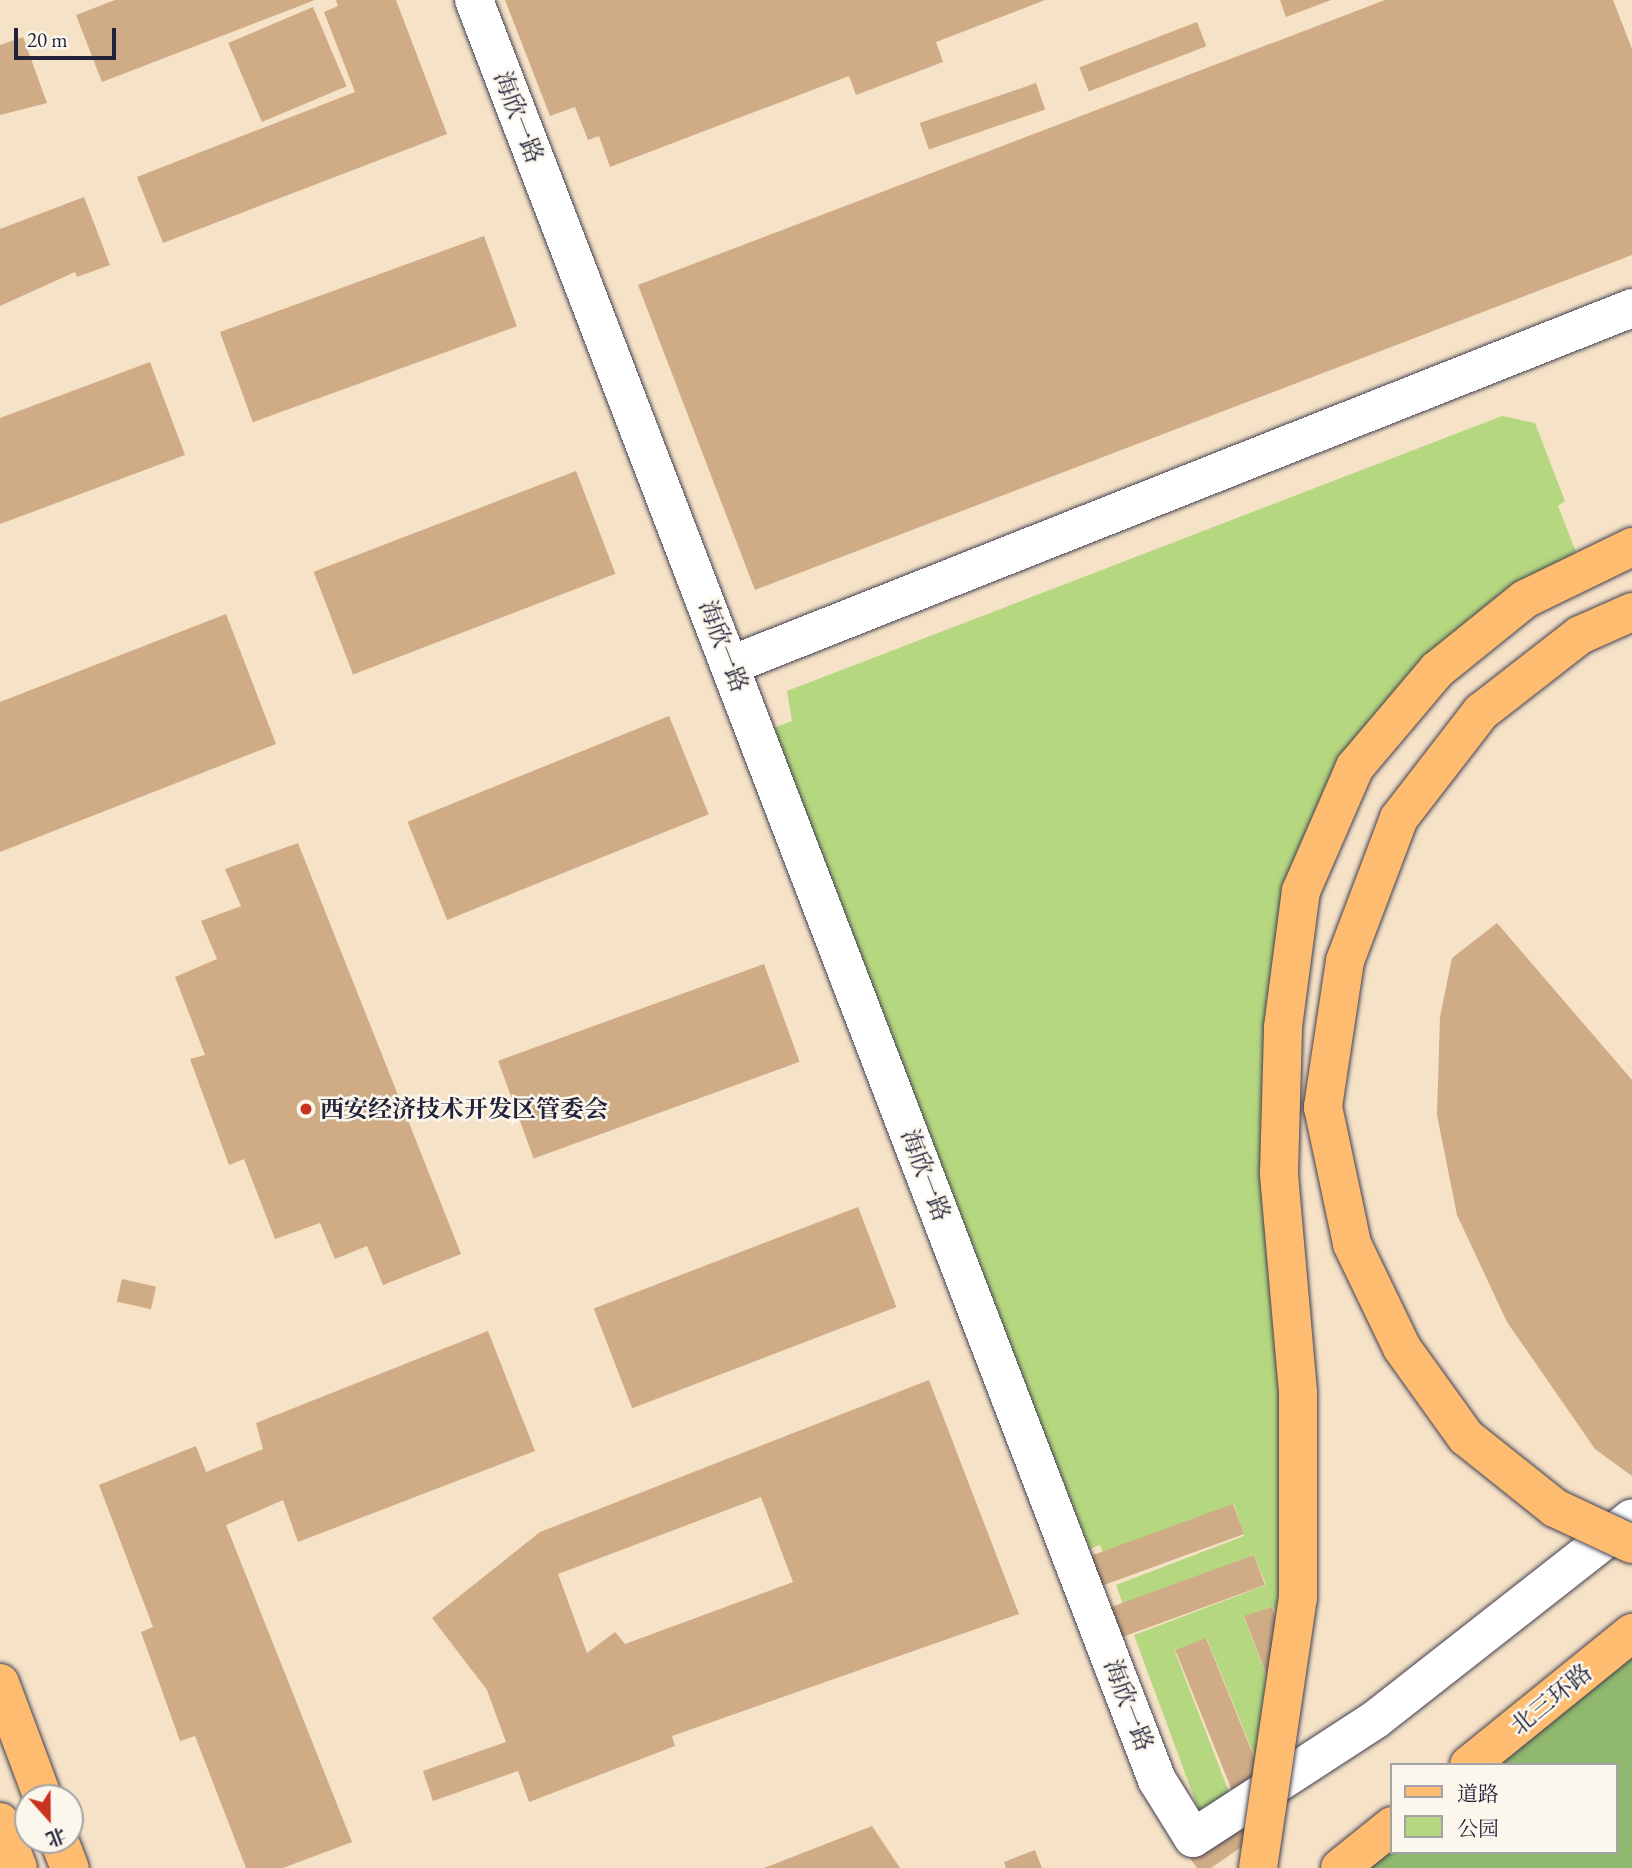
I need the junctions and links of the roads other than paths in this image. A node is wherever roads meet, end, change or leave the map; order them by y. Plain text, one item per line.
1 (474, 0) edge
2 (1632, 308) edge
3 (1632, 547) edge
4 (1632, 612) edge
5 (731, 665) junction
6 (1632, 1518) edge
7 (1632, 1544) edge
8 (1632, 1633) edge
9 (0, 1683) edge
10 (1471, 1763) edge
11 (38, 1784) edge
12 (0, 1822) edge
13 (1390, 1828) edge
14 (18, 1868) edge
15 (1258, 1868) edge
16 (1340, 1868) edge

1 - 5 street, 海欣一路
2 - 5 street
3 - 15 main road, bridge
4 - 7 main road, bridge
5 - 6 street, 海欣一路
8 - 10 main road, 北三环路
9 - 11 main road
12 - 14 main road
13 - 16 main road

